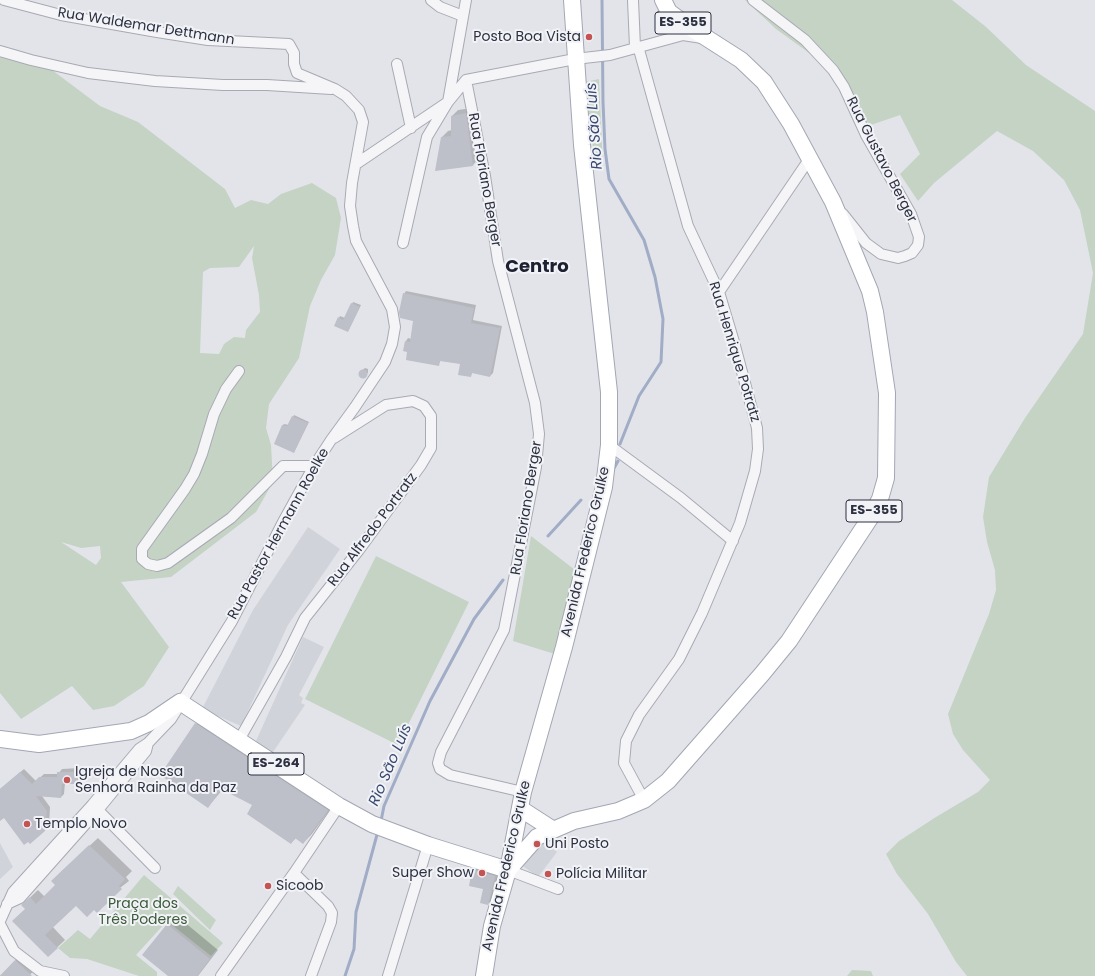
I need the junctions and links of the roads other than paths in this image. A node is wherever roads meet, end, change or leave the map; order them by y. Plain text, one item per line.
1 (4, 0) edge
2 (431, 0) edge
3 (466, 0) edge
4 (572, 0) edge
5 (633, 0) edge
6 (663, 0) edge
7 (753, 0) edge
8 (463, 16) junction
9 (710, 40) junction
10 (636, 46) junction
11 (0, 51) edge
12 (583, 58) junction
13 (397, 64) dead end
14 (466, 80) junction
15 (335, 89) junction
16 (448, 102) junction
17 (411, 128) junction
18 (810, 158) junction
19 (356, 164) junction
20 (833, 202) junction
21 (403, 243) dead end
22 (719, 292) junction
23 (238, 371) dead end
24 (331, 440) junction
25 (609, 445) junction
26 (314, 466) junction
27 (733, 541) junction
28 (180, 702) junction
29 (0, 739) edge
30 (239, 740) junction
31 (523, 792) junction
32 (644, 800) junction
33 (339, 806) junction
34 (95, 807) junction
35 (520, 809) junction
36 (552, 830) junction
37 (428, 845) junction
38 (155, 868) dead end
39 (508, 870) junction
40 (294, 873) junction
41 (558, 889) dead end
42 (0, 921) edge
43 (0, 924) edge
44 (64, 976) edge
45 (221, 976) edge
46 (311, 976) edge
47 (388, 976) edge
48 (484, 976) edge

1 - 15 street, Rua Waldemar Dettmann
2 - 8 street
3 - 8 street
4 - 12 main road, Avenida Frederico Grulke
5 - 10 street, Rua Henrique Potratz
6 - 9 main road, ES-355
7 - 20 street, Rua Gustavo Berger
8 - 16 street
9 - 10 street
9 - 18 main road, ES-355
10 - 12 street
10 - 22 street, Rua Henrique Potratz
11 - 15 street
12 - 14 street
12 - 25 main road, Avenida Frederico Grulke
13 - 17 street
14 - 16 street
14 - 31 street, Rua Floriano Berger
15 - 19 street, Rua Waldemar Dettmann
16 - 17 street
16 - 21 street
17 - 19 street
18 - 20 main road, ES-355
18 - 22 street
19 - 24 street, Rua Pastor Hermann Roelke
20 - 32 main road, ES-355
22 - 27 street, Rua Henrique Potratz
23 - 26 street
24 - 26 street, Rua Pastor Hermann Roelke
24 - 30 street, Rua Alfredo Portratz
25 - 27 street
25 - 31 main road, Avenida Frederico Grulke
26 - 28 street, Rua Pastor Hermann Roelke
27 - 32 street, Rua Henrique Potratz
28 - 29 main road
28 - 30 main road, ES-264
28 - 34 street, Rua Pastor Hermann Roelke
30 - 33 main road, ES-264
31 - 35 main road, Avenida Frederico Grulke
32 - 36 main road, ES-355
33 - 37 main road, ES-264
33 - 40 street
34 - 38 street
34 - 42 street, Rua Pastor Hermann Roelke
35 - 36 main road
35 - 39 main road, Avenida Frederico Grulke
36 - 39 main road, ES-355
37 - 39 main road, ES-264
37 - 47 street
39 - 41 street
39 - 48 main road, Avenida Frederico Grulke
40 - 45 street
40 - 46 street
43 - 44 street

